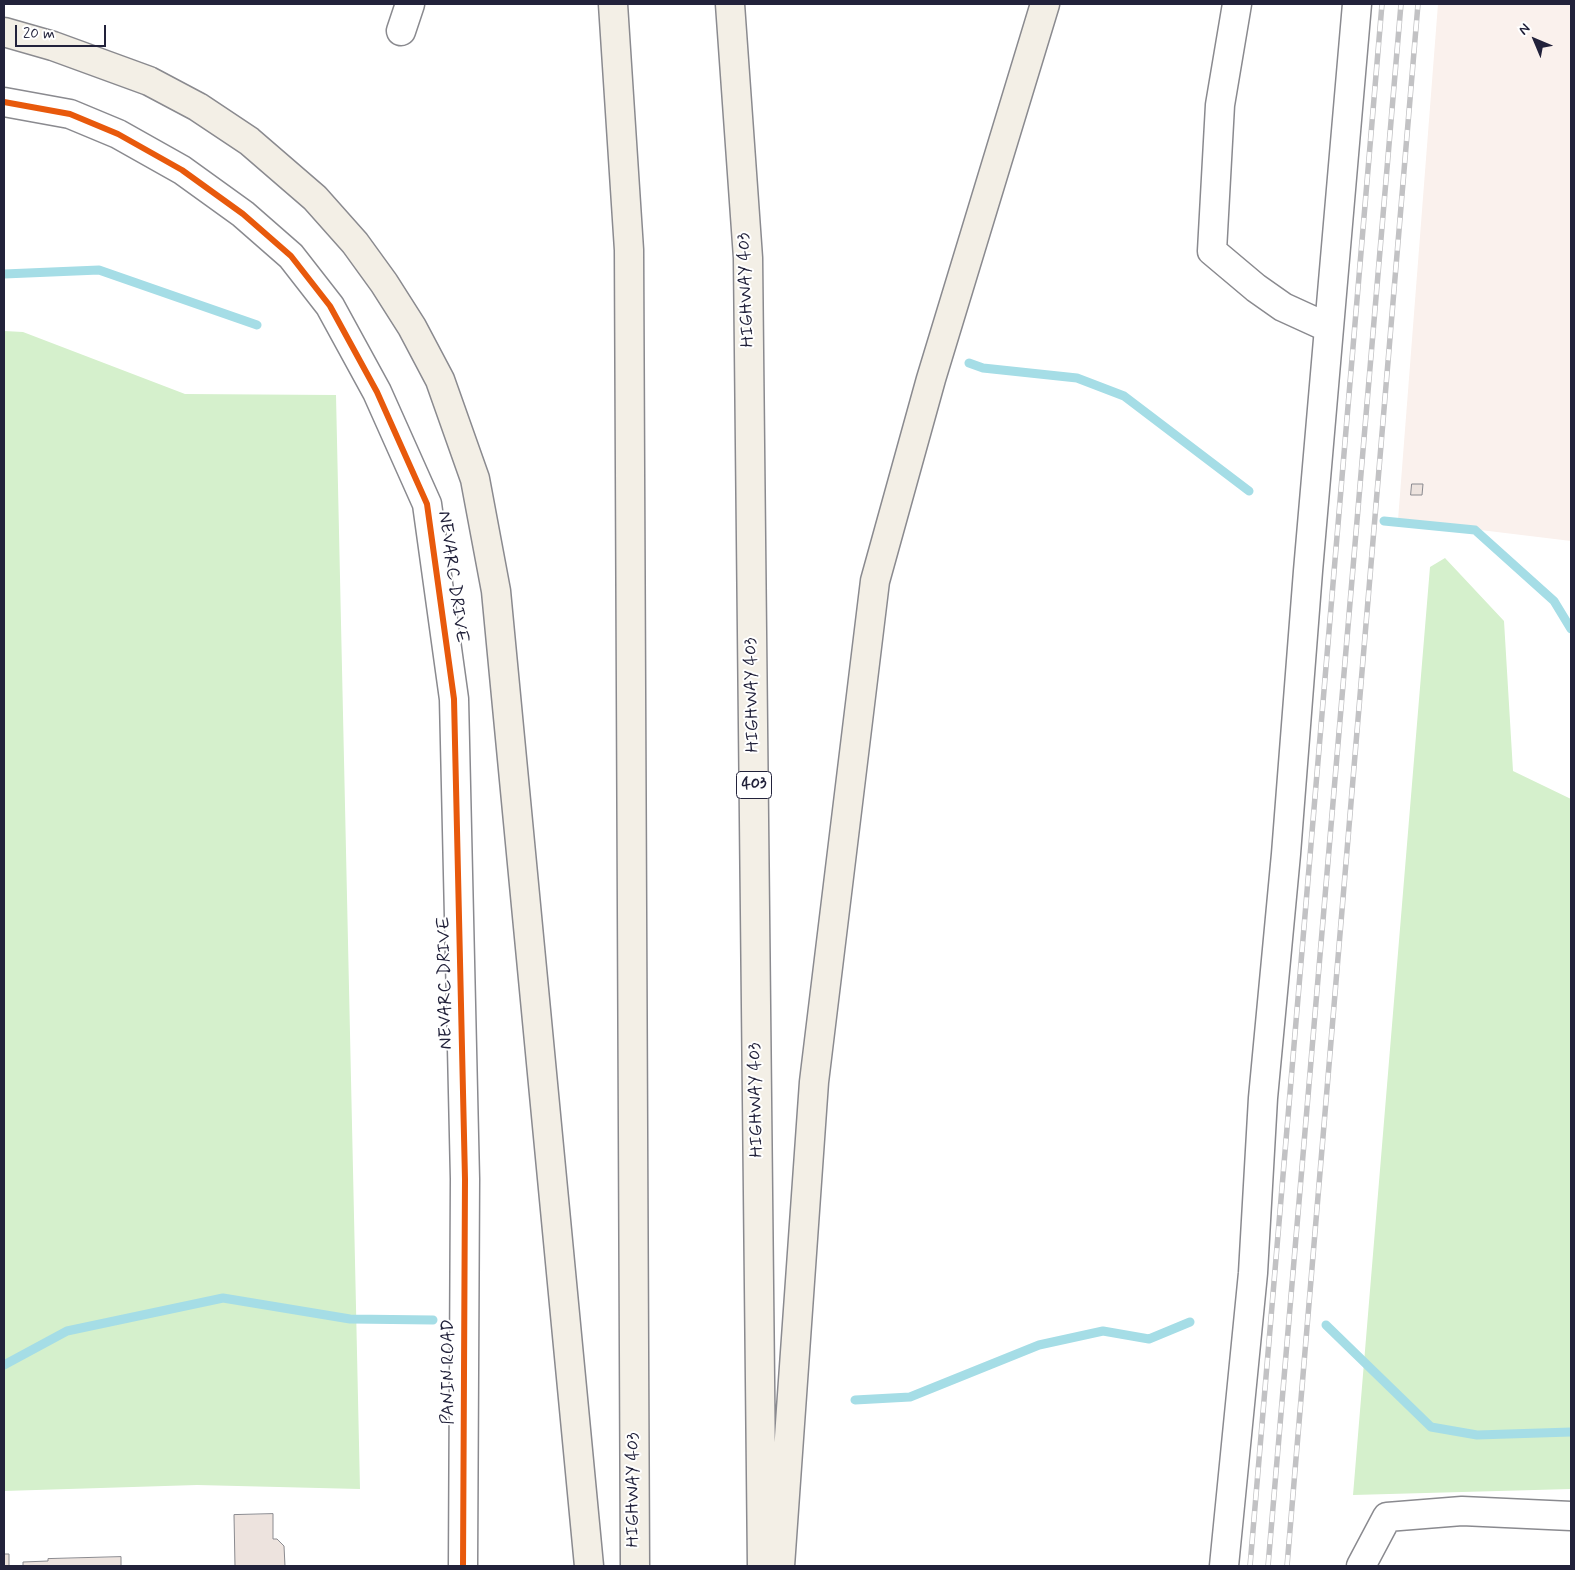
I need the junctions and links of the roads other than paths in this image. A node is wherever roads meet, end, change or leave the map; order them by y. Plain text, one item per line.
1 (410, 4) edge
2 (613, 4) edge
3 (730, 4) edge
4 (1044, 4) edge
5 (1238, 4) edge
6 (1357, 4) edge
7 (401, 31) dead end
8 (4, 32) edge
9 (4, 102) edge
10 (1329, 328) junction
11 (465, 1179) joint
12 (1571, 1516) edge
13 (464, 1566) edge
14 (589, 1566) edge
15 (635, 1566) edge
16 (762, 1566) edge
17 (780, 1566) edge
18 (1224, 1566) edge
19 (1361, 1566) edge

1 - 7 street
2 - 15 highway, HIGHWAY 403
3 - 16 highway, HIGHWAY 403 / 403
4 - 17 highway
5 - 10 street
6 - 10 street
8 - 14 highway
9 - 11 street, NEVARC DRIVE
10 - 18 street
11 - 13 street, PANIN ROAD
12 - 19 street

